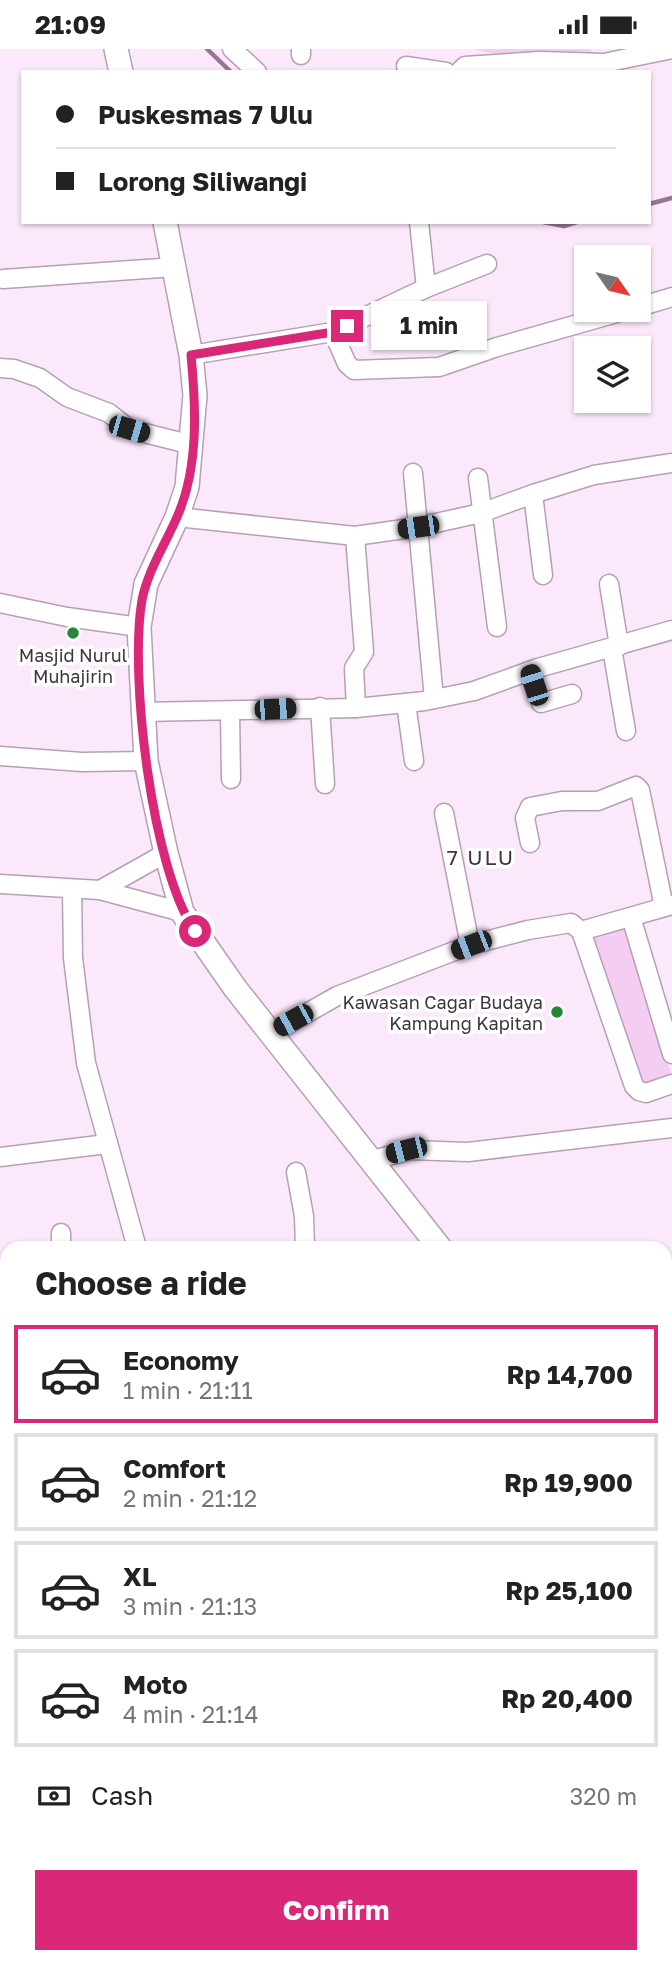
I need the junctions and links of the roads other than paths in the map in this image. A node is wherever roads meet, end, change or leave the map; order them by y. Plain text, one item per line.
1 (116, 49) edge
2 (232, 49) edge
3 (672, 50) edge
4 (509, 61) edge
5 (406, 66) dead end
6 (121, 70) edge
7 (255, 70) edge
8 (433, 70) edge
9 (461, 70) edge
10 (165, 224) edge
11 (419, 224) edge
12 (487, 264) dead end
13 (175, 267) junction
14 (3, 279) dead end
15 (426, 288) junction
16 (672, 297) edge
17 (651, 303) edge
18 (585, 322) edge
19 (333, 332) junction
20 (191, 355) junction
21 (0, 369) edge
22 (192, 445) junction
23 (672, 463) edge
24 (413, 473) dead end
25 (478, 478) dead end
26 (533, 494) junction
27 (182, 503) junction
28 (481, 513) junction
29 (418, 527) junction
30 (355, 536) junction
31 (543, 575) dead end
32 (609, 584) dead end
33 (0, 603) edge
34 (139, 627) junction
35 (498, 627) dead end
36 (672, 630) edge
37 (615, 647) junction
38 (529, 671) junction
39 (572, 694) dead end
40 (435, 699) junction
41 (406, 703) junction
42 (320, 707) junction
43 (356, 708) junction
44 (141, 712) junction
45 (230, 712) junction
46 (626, 731) dead end
47 (0, 756) edge
48 (146, 761) junction
49 (414, 761) dead end
50 (231, 779) dead end
51 (325, 783) dead end
52 (443, 813) dead end
53 (530, 843) dead end
54 (166, 853) junction
55 (0, 884) edge
56 (72, 889) junction
57 (100, 890) junction
58 (665, 907) edge
59 (182, 912) junction
60 (631, 918) junction
61 (581, 930) junction
62 (471, 945) junction
63 (272, 1033) junction
64 (672, 1054) edge
65 (672, 1084) edge
66 (672, 1128) edge
67 (107, 1145) junction
68 (0, 1157) edge
69 (373, 1160) junction
70 (296, 1172) dead end
71 (135, 1241) edge
72 (305, 1241) edge
73 (435, 1241) edge

1 - 6 street
2 - 7 street
3 - 4 street
4 - 9 street
5 - 8 street
10 - 13 street
11 - 15 street
12 - 15 street
13 - 14 street
13 - 20 street
15 - 19 street
16 - 17 street
18 - 19 street
19 - 20 street
20 - 22 street
21 - 22 street
22 - 27 street
23 - 26 street
24 - 29 street
25 - 28 street
26 - 28 street
26 - 31 street
27 - 30 street
27 - 34 street
28 - 29 street
28 - 35 street
29 - 30 street
29 - 40 street
30 - 43 street
32 - 37 street
33 - 34 street
34 - 44 street
36 - 37 street
37 - 38 street
37 - 46 street
38 - 39 street
38 - 40 street
40 - 41 street
41 - 43 street
41 - 49 street
42 - 43 street
42 - 45 street
42 - 51 street
44 - 45 street
44 - 48 street
45 - 50 street
47 - 48 street
48 - 54 street
52 - 62 street
53 - 58 street
54 - 57 street
54 - 59 street
55 - 56 street
56 - 57 street
56 - 67 street
57 - 59 street
58 - 60 street
59 - 63 street
60 - 61 street
60 - 64 street
61 - 62 street
61 - 65 street
62 - 63 street
63 - 69 street
66 - 69 street
67 - 68 street
67 - 71 street
69 - 73 street
70 - 72 street

